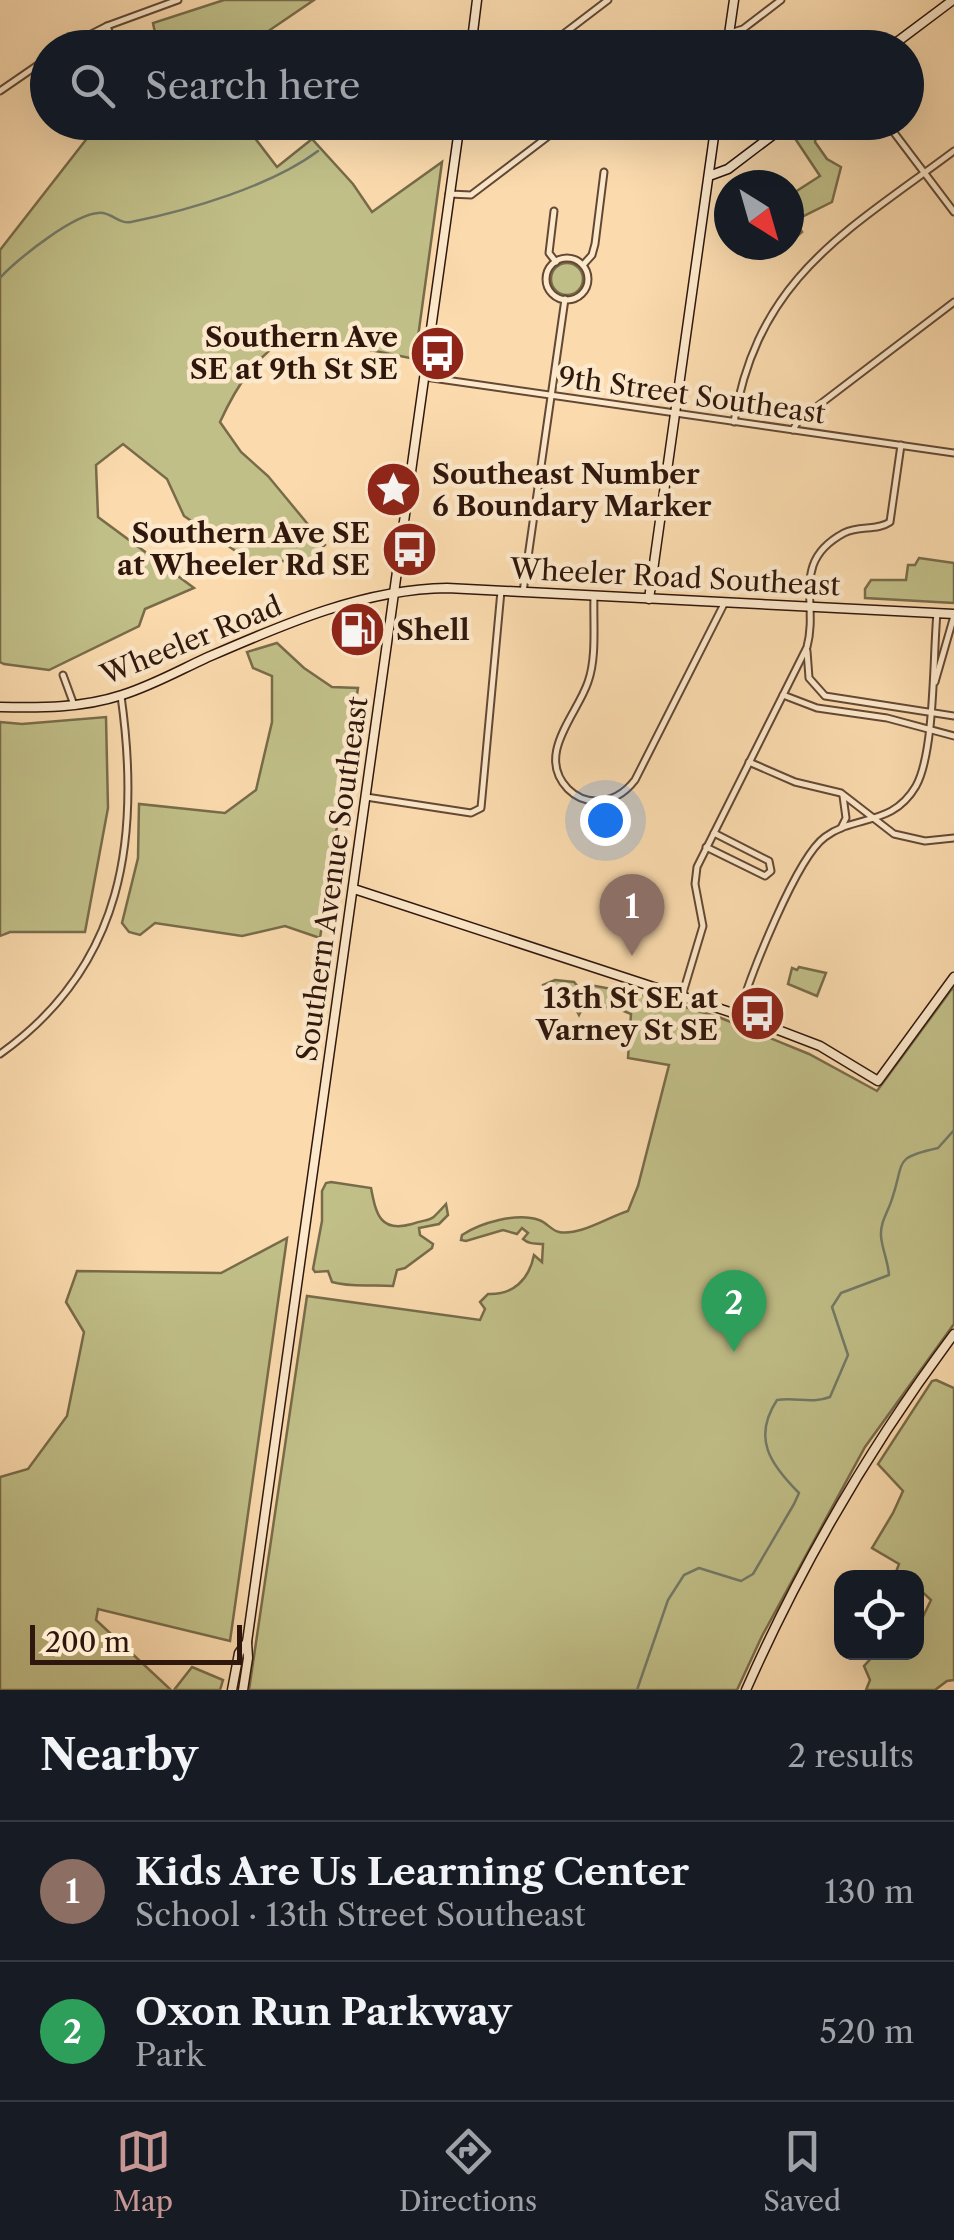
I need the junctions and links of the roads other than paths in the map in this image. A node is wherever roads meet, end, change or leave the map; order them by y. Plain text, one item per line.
1 (178, 0) edge
2 (478, 0) edge
3 (608, 0) edge
4 (734, 0) edge
5 (781, 0) edge
6 (952, 0) edge
7 (107, 26) junction
8 (99, 30) edge
9 (108, 30) edge
10 (474, 30) edge
11 (569, 30) edge
12 (730, 30) edge
13 (740, 30) edge
14 (913, 30) edge
15 (30, 70) edge
16 (0, 91) edge
17 (457, 140) edge
18 (543, 140) edge
19 (714, 140) edge
20 (766, 140) edge
21 (899, 140) edge
22 (954, 151) edge
23 (604, 172) dead end
24 (924, 173) junction
25 (709, 176) junction
26 (449, 194) junction
27 (554, 211) dead end
28 (954, 212) edge
29 (556, 262) junction
30 (583, 265) junction
31 (565, 300) junction
32 (954, 302) edge
33 (425, 377) junction
34 (550, 395) junction
35 (676, 413) junction
36 (734, 422) junction
37 (794, 430) junction
38 (901, 446) junction
39 (954, 453) edge
40 (500, 590) junction
41 (395, 592) junction
42 (523, 592) junction
43 (594, 596) junction
44 (649, 599) junction
45 (724, 604) junction
46 (810, 606) junction
47 (937, 612) junction
48 (954, 614) edge
49 (807, 646) junction
50 (64, 674) dead end
51 (933, 684) junction
52 (820, 692) junction
53 (783, 695) junction
54 (120, 696) junction
55 (74, 705) junction
56 (884, 706) junction
57 (0, 708) edge
58 (818, 708) junction
59 (930, 712) junction
60 (954, 716) edge
61 (885, 718) junction
62 (928, 727) junction
63 (954, 736) edge
64 (750, 762) junction
65 (842, 793) junction
66 (366, 797) junction
67 (874, 820) junction
68 (841, 829) junction
69 (714, 833) junction
70 (954, 838) edge
71 (706, 846) junction
72 (354, 889) junction
73 (954, 977) edge
74 (682, 996) junction
75 (738, 1015) junction
76 (0, 1054) edge
77 (954, 1334) edge
78 (247, 1642) junction
79 (232, 1690) edge
80 (243, 1690) edge
81 (746, 1690) edge

1 - 7 street
2 - 10 main road
3 - 11 street
4 - 12 main road
5 - 13 street
6 - 14 main road
7 - 8 street
7 - 9 street
15 - 16 street
17 - 26 main road, Southern Avenue Southeast
18 - 26 street
19 - 25 main road
20 - 25 main road
21 - 24 street
22 - 24 street
23 - 30 street
24 - 28 street
24 - 36 street
25 - 35 main road
26 - 33 main road, Southern Avenue Southeast
27 - 29 street
29 - 30 street
29 - 31 street
30 - 31 street
31 - 34 street
32 - 37 street
33 - 34 street, 9th Street Southeast
33 - 41 main road, Southern Avenue Southeast
34 - 35 street, 9th Street Southeast
34 - 42 street
35 - 36 street, 9th Street Southeast
35 - 44 main road
36 - 37 street, 9th Street Southeast
37 - 38 street, 9th Street Southeast
38 - 39 street, 9th Street Southeast
38 - 46 street
40 - 41 main road, Wheeler Road Southeast
40 - 42 main road, Wheeler Road Southeast
40 - 66 street
41 - 54 main road, Wheeler Road
41 - 66 main road, Southern Avenue Southeast
42 - 43 main road, Wheeler Road Southeast
43 - 44 main road, Wheeler Road Southeast
43 - 45 street
44 - 45 main road, Wheeler Road Southeast
45 - 46 main road, Wheeler Road Southeast
46 - 47 main road, Wheeler Road Southeast
46 - 49 street
47 - 48 main road, Wheeler Road Southeast
47 - 51 street
48 - 51 street
49 - 52 street
49 - 53 street
50 - 55 street
51 - 59 street
52 - 56 street
52 - 58 street
53 - 58 street
53 - 64 street
54 - 55 main road, Wheeler Road
54 - 76 street
55 - 57 main road, Wheeler Road
56 - 59 street
56 - 61 street
58 - 61 street
59 - 60 street
59 - 62 street
61 - 62 street
62 - 63 street
62 - 67 street
64 - 65 street
64 - 69 street
65 - 67 street
65 - 68 street
66 - 72 main road, Southern Avenue Southeast
67 - 68 street
67 - 70 street
68 - 75 street
69 - 71 street
69 - 71 street
71 - 74 street
72 - 74 main road
72 - 78 main road, Southern Avenue Southeast
73 - 75 main road
74 - 75 main road
77 - 81 main road
78 - 79 main road, Southern Avenue Southeast
78 - 80 main road, Southern Avenue Southeast

